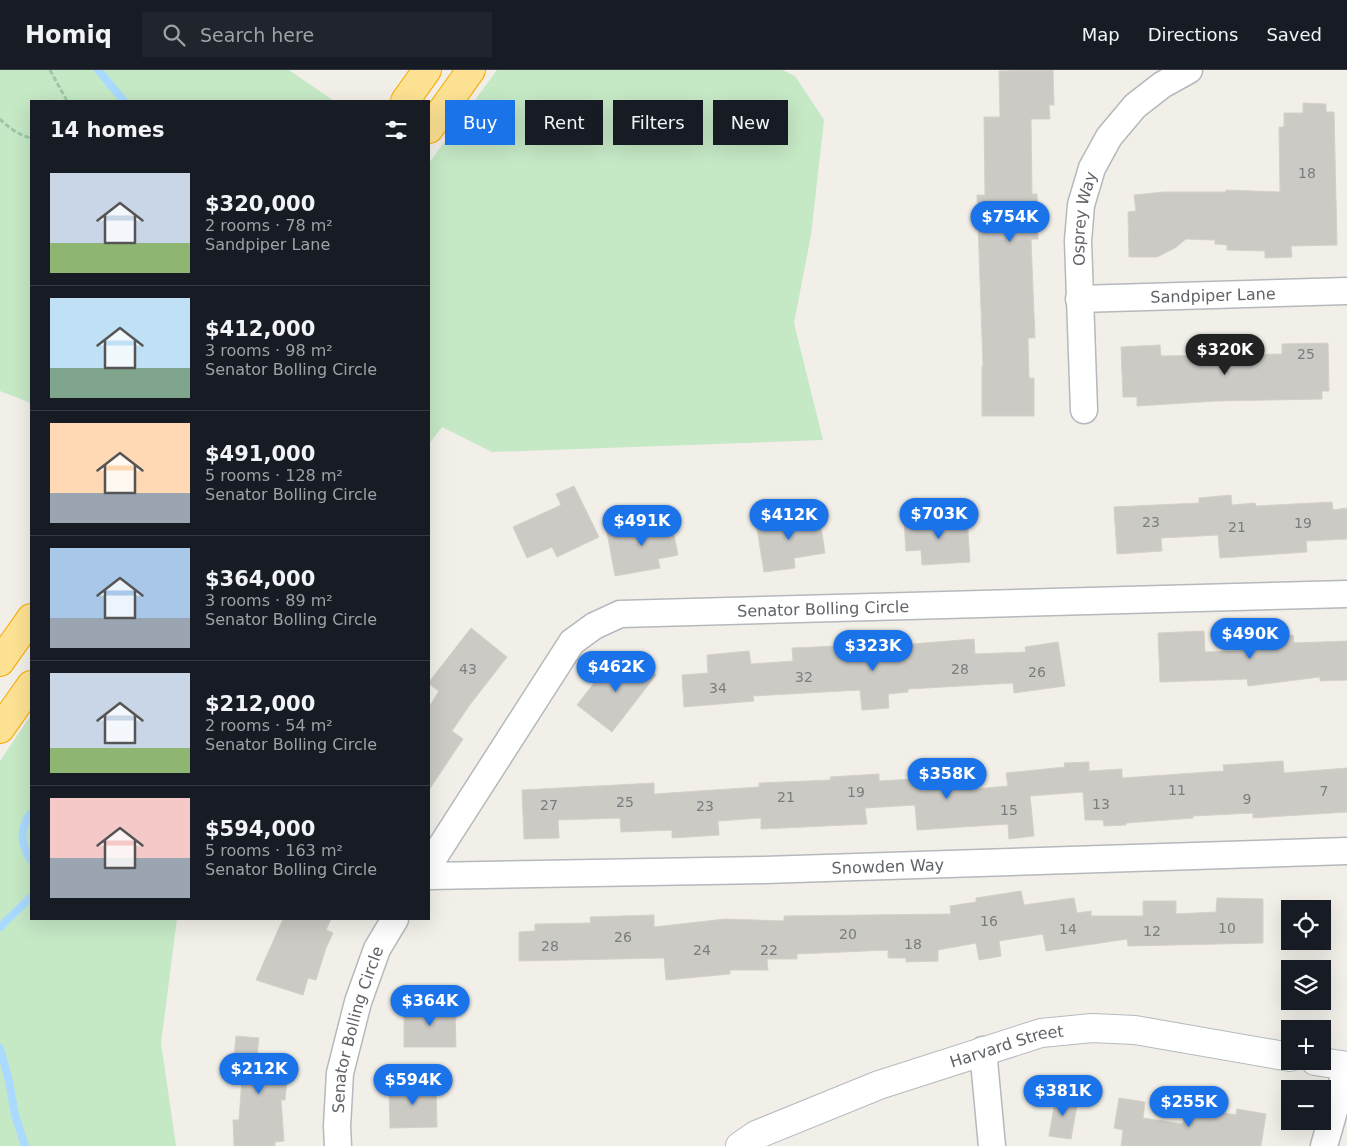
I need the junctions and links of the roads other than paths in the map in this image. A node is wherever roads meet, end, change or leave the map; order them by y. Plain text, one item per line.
1 (427, 70) edge
2 (471, 70) edge
3 (1189, 70) edge
4 (406, 100) edge
5 (430, 128) edge
6 (1347, 291) edge
7 (1079, 299) junction
8 (1084, 410) dead end
9 (1347, 594) edge
10 (30, 619) edge
11 (0, 662) edge
12 (30, 686) edge
13 (0, 729) edge
14 (1347, 851) edge
15 (430, 863) edge
16 (430, 876) edge
17 (394, 920) edge
18 (983, 1050) junction
19 (1281, 1055) edge
20 (1331, 1064) edge
21 (1347, 1066) edge
22 (338, 1146) edge
23 (740, 1146) edge
24 (992, 1146) edge
25 (1324, 1146) edge

1 - 4 highway
2 - 5 highway
3 - 7 street, Osprey Way
6 - 7 street, Sandpiper Lane
7 - 8 street, Osprey Way
9 - 15 street, Senator Bolling Circle
10 - 11 highway
12 - 13 highway
14 - 16 street, Snowden Way
17 - 22 street, Senator Bolling Circle
18 - 19 main road, Harvard Street
18 - 23 main road, Harvard Street
18 - 24 street
20 - 21 main road
21 - 25 street

